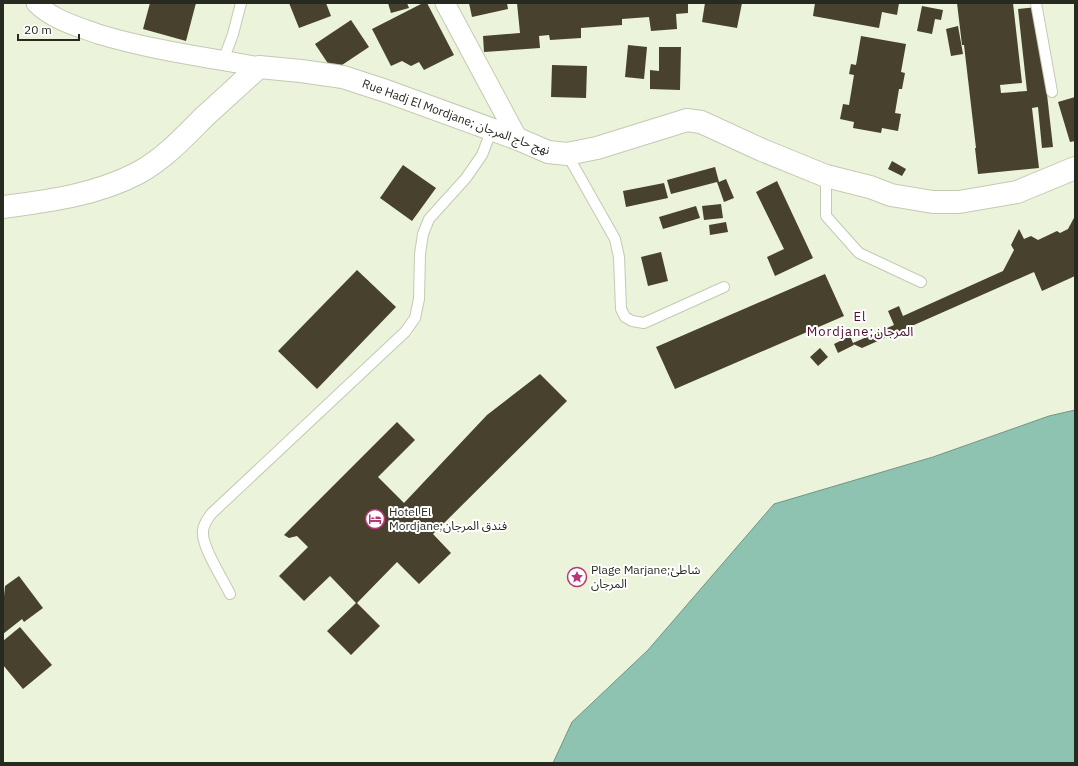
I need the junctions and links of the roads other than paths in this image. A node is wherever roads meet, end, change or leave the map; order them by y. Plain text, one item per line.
1 (36, 3) edge
2 (241, 3) edge
3 (445, 3) edge
4 (1036, 3) edge
5 (223, 61) junction
6 (259, 67) junction
7 (1052, 92) dead end
8 (492, 129) junction
9 (518, 139) junction
10 (567, 154) junction
11 (1075, 168) edge
12 (826, 176) junction
13 (3, 207) edge
14 (921, 282) dead end
15 (724, 286) dead end
16 (230, 594) dead end

1 - 5 street
2 - 5 lane
3 - 9 street
4 - 7 lane
5 - 6 street
6 - 8 street, Rue Hadj El Mordjane; نهج حاج المرجان
6 - 13 street
8 - 9 street, Rue Hadj El Mordjane; نهج حاج المرجان
8 - 16 lane
9 - 10 street, Rue Hadj El Mordjane; نهج حاج المرجان
10 - 12 street, Rue Hadj El Mordjane; نهج حاج المرجان
10 - 15 lane
11 - 12 street, Rue Hadj El Mordjane; نهج حاج المرجان
12 - 14 lane

